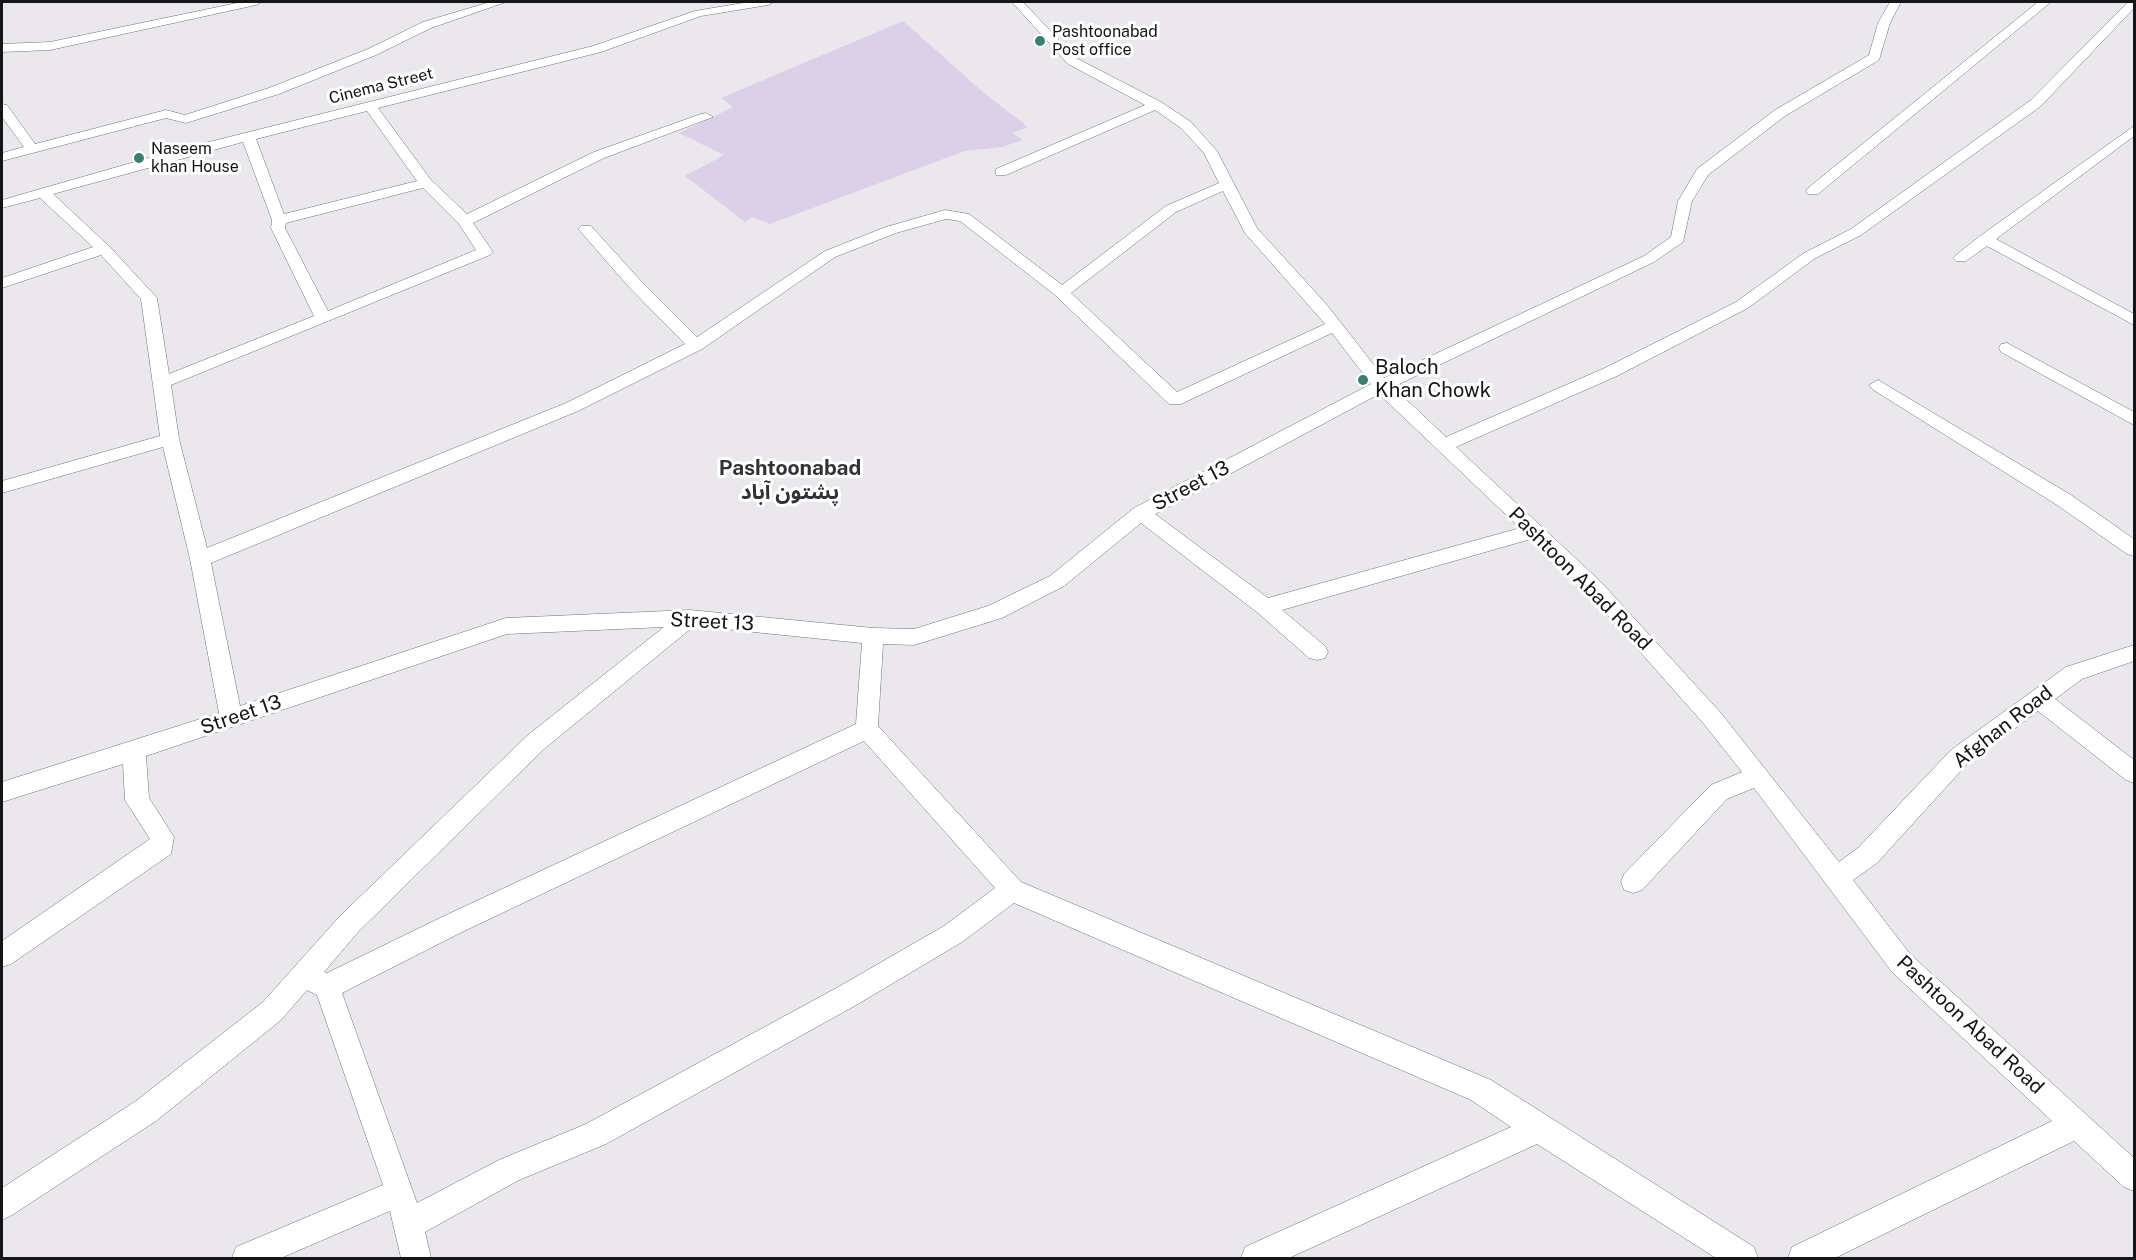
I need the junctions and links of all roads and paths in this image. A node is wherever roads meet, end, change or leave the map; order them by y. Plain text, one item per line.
1 (256, 2) edge
2 (500, 2) edge
3 (768, 2) edge
4 (1017, 2) edge
5 (1896, 2) edge
6 (2045, 2) edge
7 (2134, 2) edge
8 (698, 7) edge
9 (2, 48) edge
10 (1156, 105) junction
11 (370, 106) junction
12 (2, 108) edge
13 (706, 117) dead end
14 (2134, 130) edge
15 (248, 136) junction
16 (32, 149) junction
17 (2, 157) edge
18 (1001, 172) dead end
19 (426, 183) junction
20 (1228, 184) junction
21 (1813, 190) dead end
22 (42, 193) junction
23 (2, 204) edge
24 (279, 220) junction
25 (465, 221) junction
26 (586, 229) dead end
27 (1985, 239) junction
28 (104, 249) junction
29 (1961, 258) dead end
30 (2, 283) edge
31 (1061, 292) junction
32 (323, 318) junction
33 (2134, 320) edge
34 (1335, 325) junction
35 (696, 345) junction
36 (2007, 348) dead end
37 (163, 382) junction
38 (1878, 385) dead end
39 (1381, 386) junction
40 (2134, 419) edge
41 (170, 439) junction
42 (1444, 445) junction
43 (2, 487) edge
44 (1141, 513) junction
45 (1535, 531) junction
46 (2134, 549) edge
47 (200, 559) junction
48 (1264, 607) junction
49 (690, 618) junction
50 (873, 636) junction
51 (1317, 652) dead end
52 (2134, 653) edge
53 (2039, 699) junction
54 (231, 718) junction
55 (867, 729) junction
56 (134, 751) junction
57 (2134, 773) edge
58 (1758, 776) junction
59 (2, 792) edge
60 (1837, 878) junction
61 (1633, 882) dead end
62 (1012, 890) junction
63 (2, 955) edge
64 (316, 981) junction
65 (2077, 1124) junction
66 (1539, 1129) junction
67 (2131, 1167) edge
68 (400, 1192) junction
69 (2, 1205) edge
70 (407, 1225) junction
71 (247, 1258) edge
72 (416, 1258) edge
73 (1256, 1258) edge
74 (1743, 1258) edge
75 (1803, 1258) edge

1 - 9 street
2 - 16 street
3 - 8 street, Cinema Street
4 - 10 street, Pashtoon Abad Road
5 - 39 street, Street 13
6 - 21 street
7 - 42 street
8 - 11 street, Cinema Street
10 - 18 street
10 - 20 street, Pashtoon Abad Road
11 - 15 street, Cinema Street
11 - 19 street
12 - 16 street
13 - 25 street
14 - 27 street
15 - 22 street, Cinema Street
15 - 24 street
16 - 17 street
19 - 24 street
19 - 25 street
20 - 31 street
20 - 34 street, Pashtoon Abad Road
22 - 23 street, Cinema Street
22 - 28 street
24 - 32 street
25 - 32 street
26 - 35 street
27 - 29 street
27 - 33 street
28 - 30 street
28 - 37 street
31 - 34 street
31 - 35 street
32 - 37 street
34 - 39 street, Pashtoon Abad Road
35 - 47 street
36 - 40 street
37 - 41 street
38 - 46 street
39 - 42 street, Pashtoon Abad Road
39 - 44 street, Street 13
41 - 43 street
41 - 47 street
42 - 45 street, Pashtoon Abad Road
44 - 48 street
44 - 50 street, Street 13
45 - 48 street
45 - 58 street, Pashtoon Abad Road
47 - 54 street
48 - 51 street
49 - 50 street, Street 13
49 - 54 street, Street 13
49 - 64 street
50 - 55 street
52 - 53 street, Afghan Road
53 - 57 street
53 - 60 street, Afghan Road
54 - 56 street, Street 13
55 - 62 street
55 - 64 street
56 - 59 street, Street 13
56 - 63 street
58 - 60 street, Pashtoon Abad Road
58 - 61 street
60 - 65 street, Pashtoon Abad Road
62 - 66 street
62 - 70 street
64 - 68 street
64 - 69 street
65 - 67 street, Pashtoon Abad Road
65 - 75 street
66 - 73 street
66 - 74 street
68 - 70 street
68 - 71 street
70 - 72 street

